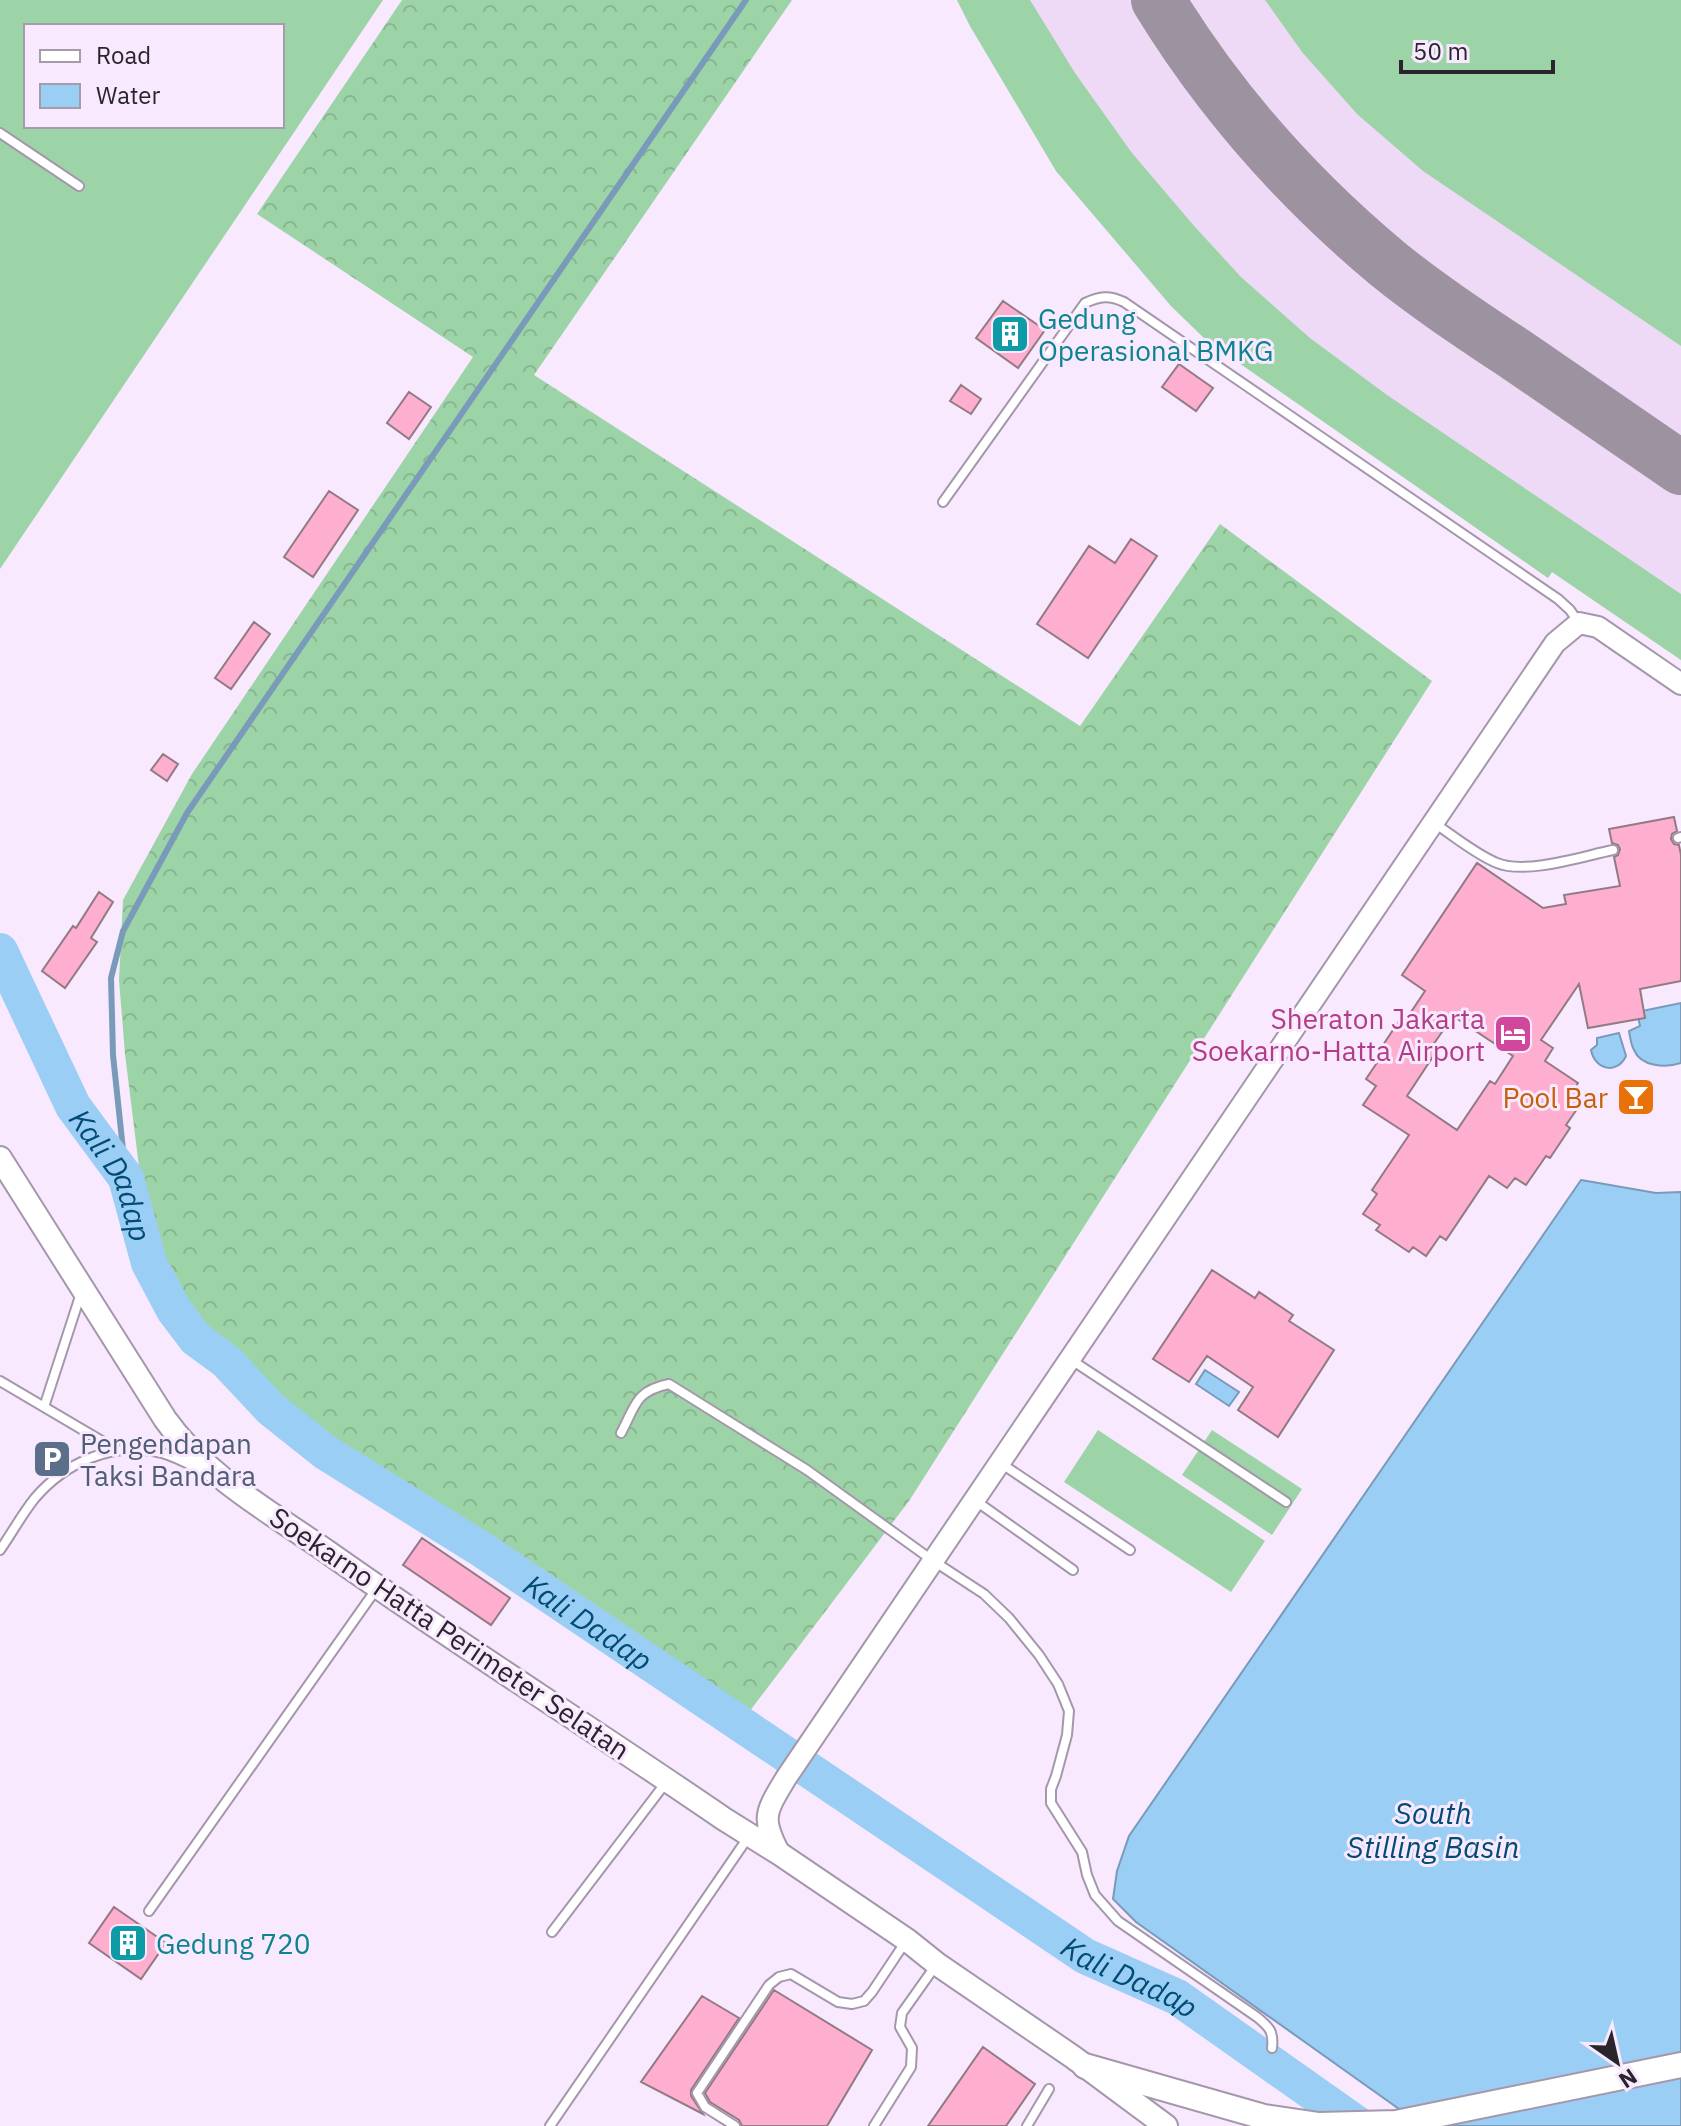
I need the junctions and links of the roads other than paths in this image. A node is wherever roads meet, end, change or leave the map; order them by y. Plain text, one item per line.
1 (0, 133) edge
2 (79, 186) dead end
3 (943, 502) dead end
4 (1579, 623) junction
5 (1681, 684) edge
6 (1433, 822) junction
7 (1613, 850) dead end
8 (0, 1158) edge
9 (0, 1179) edge
10 (40, 1220) junction
11 (83, 1289) junction
12 (1070, 1359) junction
13 (0, 1381) edge
14 (44, 1407) junction
15 (621, 1433) dead end
16 (117, 1450) junction
17 (999, 1461) junction
18 (218, 1476) junction
19 (975, 1501) junction
20 (1286, 1502) dead end
21 (0, 1550) edge
22 (1130, 1550) dead end
23 (932, 1560) junction
24 (1073, 1570) dead end
25 (377, 1587) junction
26 (667, 1780) junction
27 (750, 1835) junction
28 (780, 1854) junction
29 (149, 1911) dead end
30 (552, 1932) dead end
31 (907, 1940) junction
32 (937, 1964) junction
33 (1272, 2048) dead end
34 (1681, 2065) edge
35 (1085, 2066) junction
36 (1049, 2089) dead end
37 (1159, 2120) edge
38 (1319, 2125) edge
39 (550, 2126) edge
40 (735, 2126) edge
41 (874, 2126) edge
42 (1027, 2126) edge
43 (1178, 2126) edge

1 - 2 lane
3 - 4 lane
4 - 5 street
4 - 6 street
6 - 7 lane
6 - 12 street
8 - 10 main road, Soekarno Hatta Perimeter Selatan
9 - 10 lane
10 - 11 main road, Soekarno Hatta Perimeter Selatan
11 - 14 lane
11 - 18 main road, Soekarno Hatta Perimeter Selatan
12 - 17 street
12 - 20 lane
13 - 14 lane
14 - 16 lane
15 - 23 lane
16 - 18 lane
16 - 21 lane
17 - 19 street
17 - 22 lane
18 - 25 main road, Soekarno Hatta Perimeter Selatan
19 - 23 street
19 - 24 lane
23 - 28 street
23 - 33 lane
25 - 26 main road, Soekarno Hatta Perimeter Selatan
25 - 29 lane
26 - 27 main road, Soekarno Hatta Perimeter Selatan
26 - 30 lane
27 - 28 main road, Soekarno Hatta Perimeter Selatan
27 - 39 lane
28 - 31 main road
31 - 32 main road
31 - 40 lane
32 - 35 main road
32 - 41 lane
34 - 38 main road
35 - 37 main road
35 - 38 main road
36 - 42 lane
37 - 43 main road

